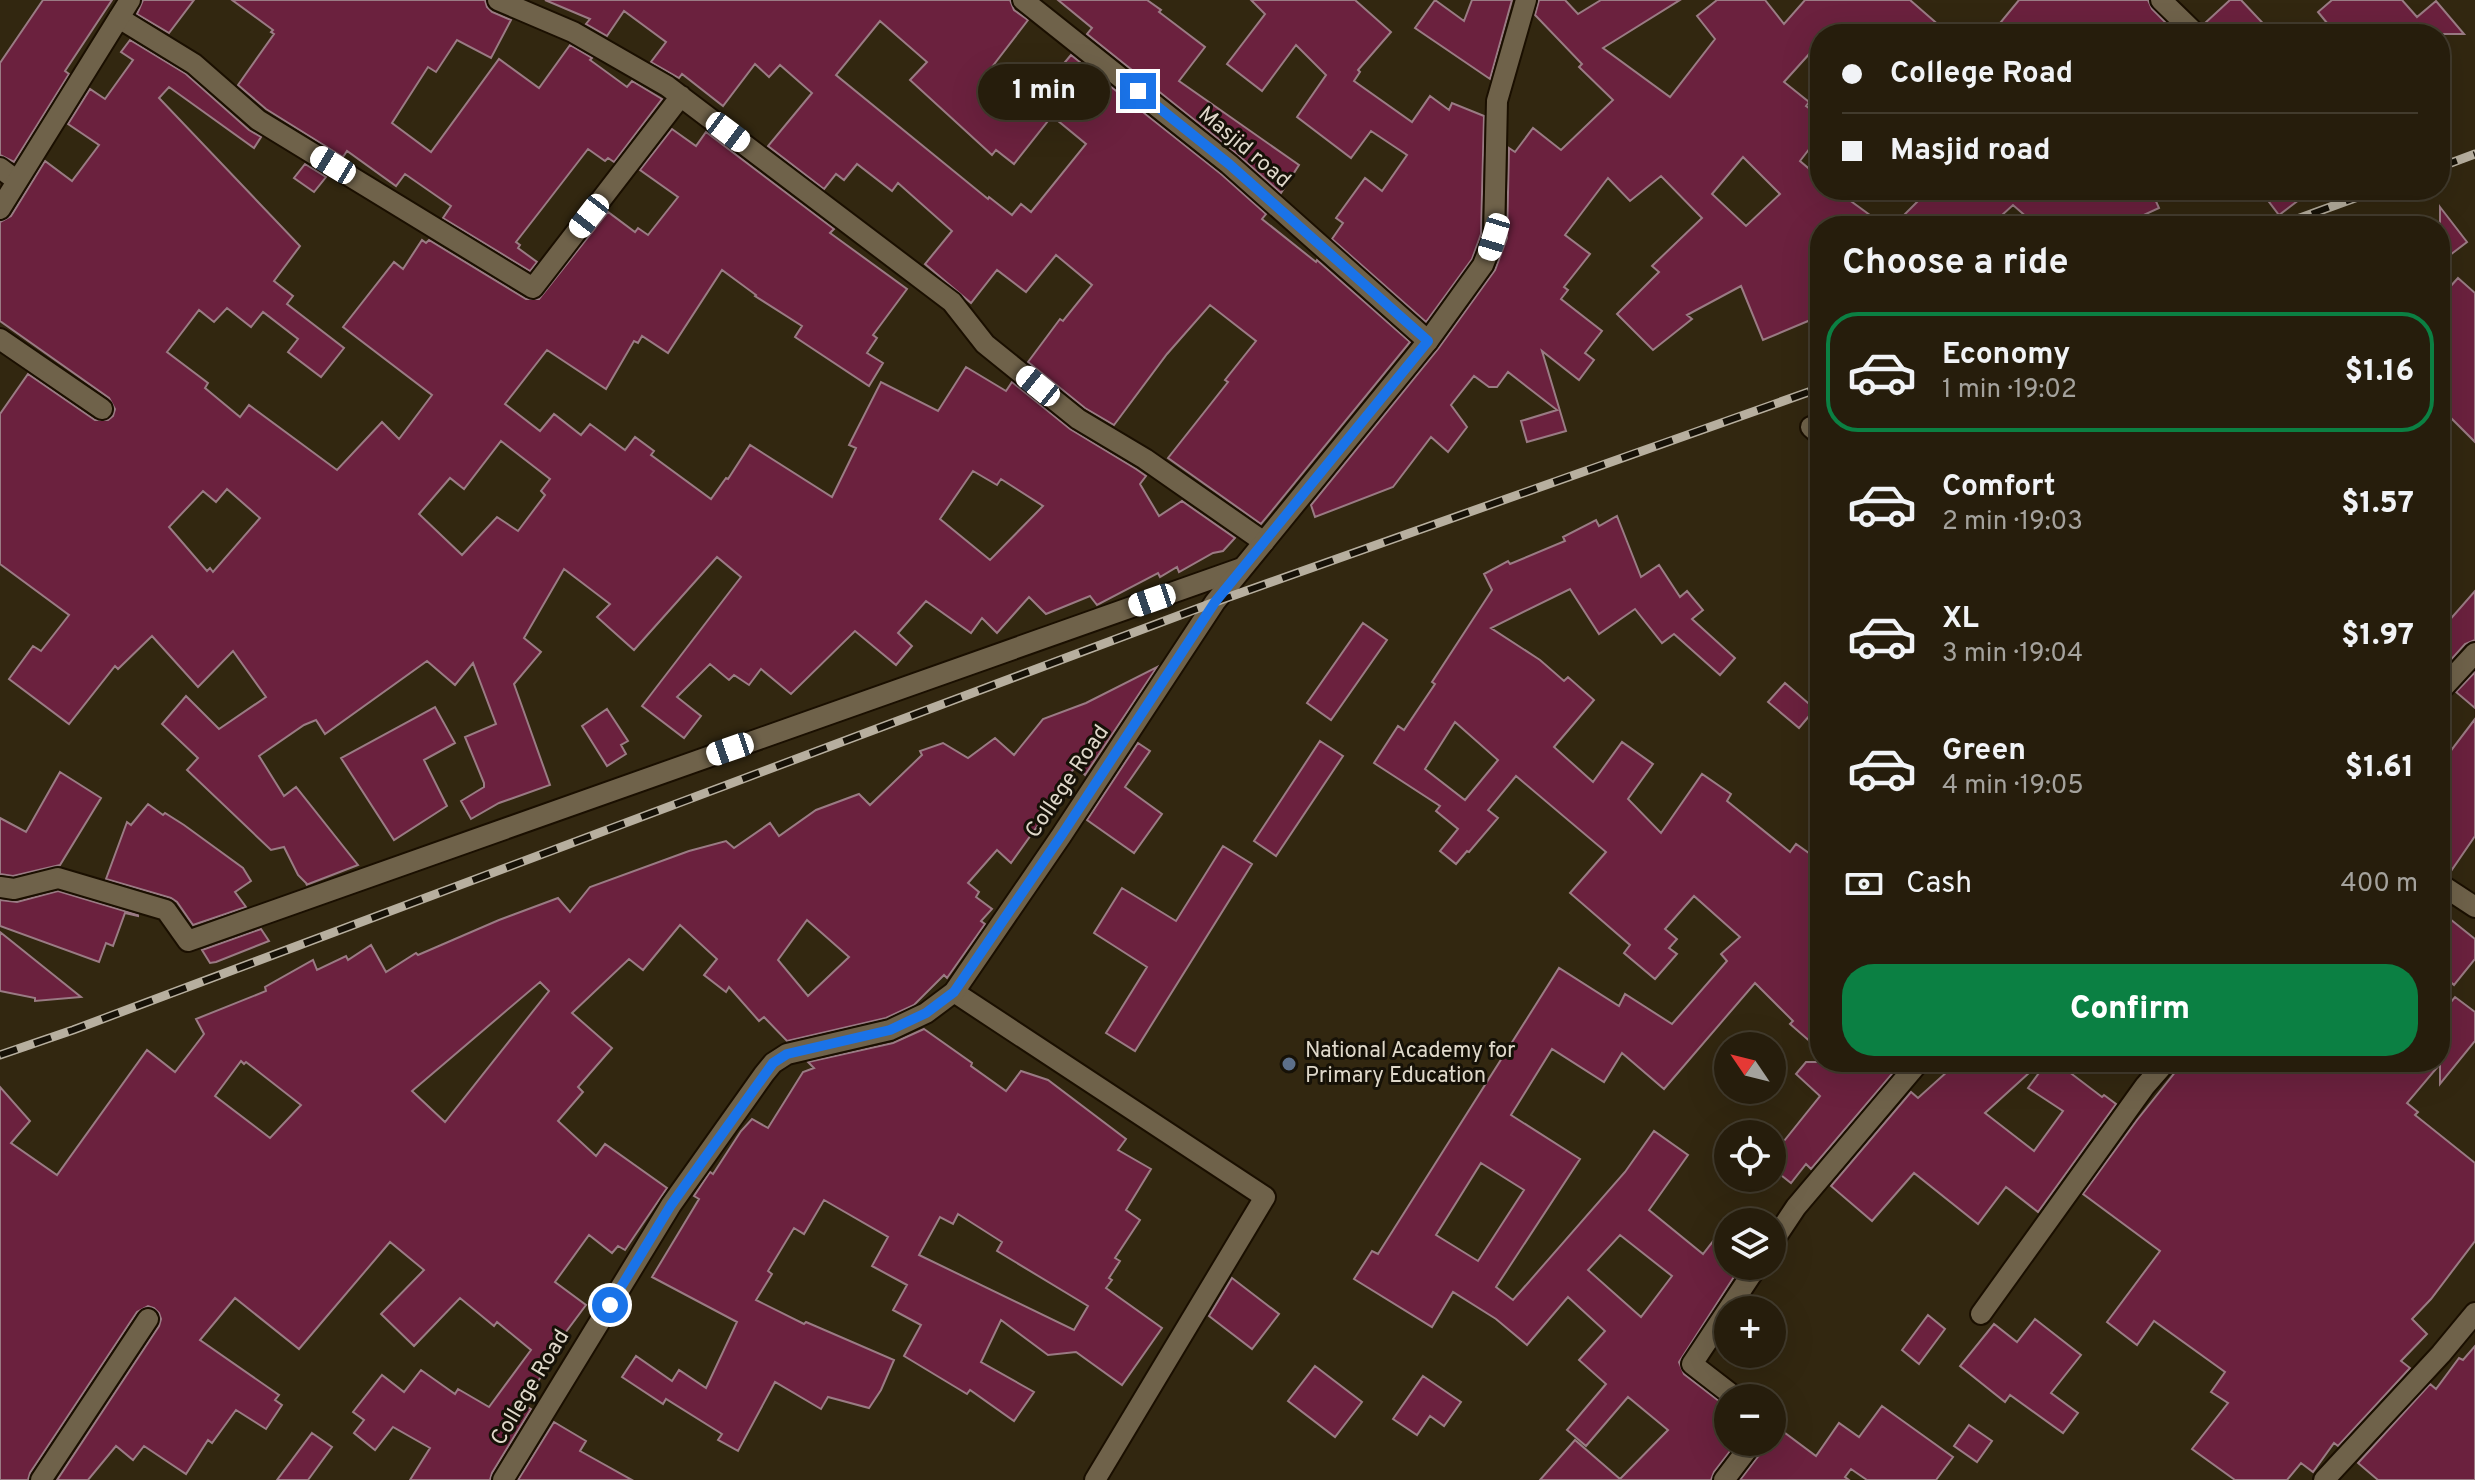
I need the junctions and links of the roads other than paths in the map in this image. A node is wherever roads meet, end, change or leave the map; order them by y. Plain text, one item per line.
1 (498, 0) edge
2 (1023, 0) edge
3 (1526, 0) edge
4 (2161, 0) edge
5 (124, 9) edge
6 (2186, 24) edge
7 (681, 96) junction
8 (8, 174) edge
9 (0, 209) edge
10 (0, 339) edge
11 (1428, 341) junction
12 (102, 409) dead end
13 (1264, 542) junction
14 (1242, 568) junction
15 (2475, 653) edge
16 (2450, 680) edge
17 (0, 887) edge
18 (2450, 891) edge
19 (2475, 907) edge
20 (954, 992) junction
21 (1911, 1072) edge
22 (2157, 1072) edge
23 (1786, 1222) edge
24 (1748, 1280) edge
25 (2475, 1313) edge
26 (1981, 1314) dead end
27 (148, 1319) dead end
28 (1718, 1384) edge
29 (1742, 1456) edge
30 (41, 1480) edge
31 (503, 1480) edge
32 (1095, 1480) edge
33 (1724, 1480) edge
34 (2324, 1480) edge

1 - 7 street
2 - 11 street, Masjid road
3 - 11 street, College Road
4 - 6 street
5 - 7 street
5 - 8 street
7 - 13 street
8 - 9 street
10 - 12 street
11 - 13 street, College Road
13 - 14 street, College Road
14 - 17 street
14 - 20 street, College Road
15 - 16 street
18 - 19 street
20 - 31 street, College Road
20 - 32 street
21 - 23 street
22 - 26 street
24 - 28 street
25 - 34 street
27 - 30 street
29 - 33 street

